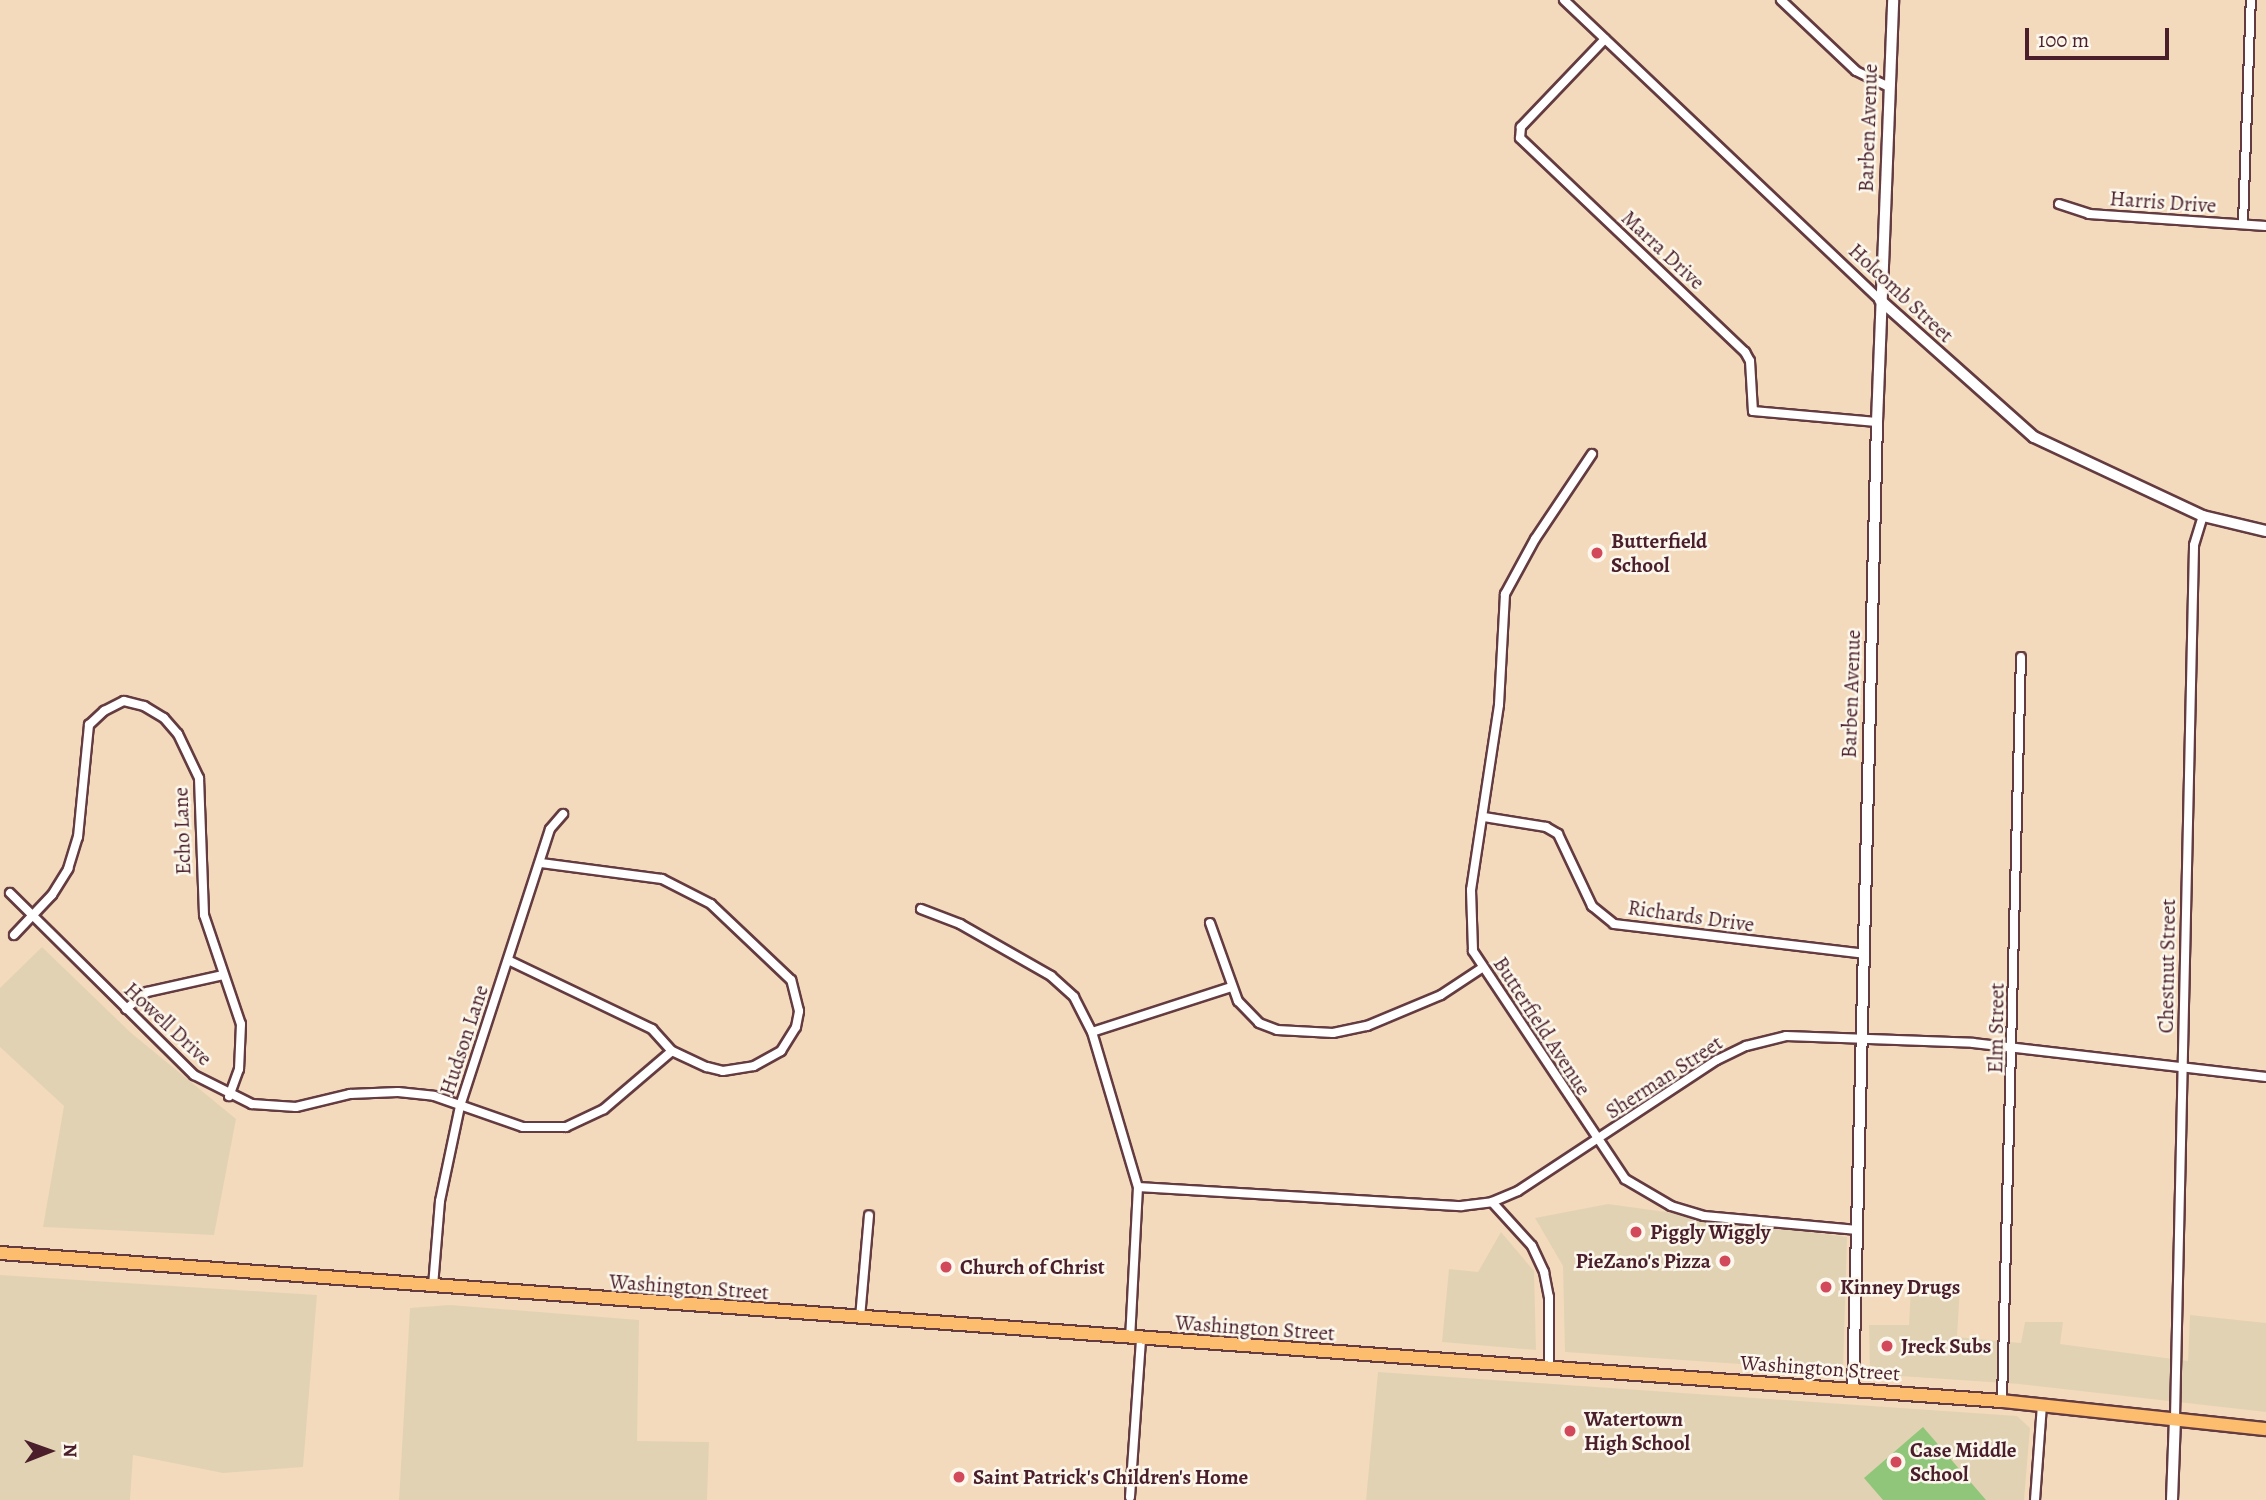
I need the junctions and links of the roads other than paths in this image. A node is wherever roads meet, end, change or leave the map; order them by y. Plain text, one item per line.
1 (1564, 0) edge
2 (1781, 0) edge
3 (1893, 0) edge
4 (2250, 0) edge
5 (1605, 39) junction
6 (1889, 88) junction
7 (2059, 204) dead end
8 (2243, 224) junction
9 (2266, 226) edge
10 (1880, 300) junction
11 (1877, 422) junction
12 (1592, 454) dead end
13 (2203, 516) junction
14 (2266, 531) edge
15 (2021, 657) dead end
16 (563, 814) dead end
17 (1484, 817) junction
18 (541, 863) junction
19 (10, 893) dead end
20 (921, 909) dead end
21 (32, 918) junction
22 (1210, 923) dead end
23 (14, 934) dead end
24 (1864, 954) junction
25 (508, 960) junction
26 (1482, 968) junction
27 (223, 975) junction
28 (1231, 988) junction
29 (126, 1009) junction
30 (1092, 1032) junction
31 (1861, 1038) junction
32 (2012, 1048) junction
33 (672, 1051) junction
34 (2182, 1069) junction
35 (2266, 1077) edge
36 (229, 1096) junction
37 (460, 1106) junction
38 (1597, 1141) junction
39 (1138, 1187) junction
40 (1493, 1202) junction
41 (869, 1215) dead end
42 (1857, 1230) junction
43 (0, 1253) edge
44 (433, 1286) junction
45 (859, 1318) junction
46 (1136, 1338) junction
47 (1549, 1368) junction
48 (1853, 1390) junction
49 (2002, 1401) junction
50 (2042, 1404) junction
51 (2175, 1419) junction
52 (2266, 1429) edge
53 (1130, 1497) dead end
54 (2035, 1500) edge
55 (2172, 1500) edge

1 - 5 street, Holcomb Street
2 - 6 street
3 - 6 street, Barben Avenue
4 - 8 street
5 - 10 street, Holcomb Street
5 - 11 street, Marra Drive
6 - 10 street, Barben Avenue
7 - 8 street, Harris Drive
8 - 9 street, Harris Drive
10 - 11 street, Barben Avenue
10 - 13 street, Holcomb Street
11 - 24 street, Barben Avenue
12 - 17 street, Butterfield Avenue
13 - 14 street, Holcomb Street
13 - 34 street, Chestnut Street
15 - 32 street, Elm Street
16 - 18 street, Hudson Lane
17 - 24 street, Richards Drive
17 - 26 street, Butterfield Avenue
18 - 25 street, Hudson Lane
18 - 33 street
19 - 21 street, Howell Drive
20 - 30 street
21 - 23 street, Echo Lane
21 - 27 street, Echo Lane
21 - 29 street, Howell Drive
22 - 28 street
24 - 31 street, Barben Avenue
25 - 33 street
25 - 37 street, Hudson Lane
26 - 28 street
26 - 38 street, Butterfield Avenue
27 - 29 street
27 - 36 street, Echo Lane
28 - 30 street
29 - 36 street, Howell Drive
30 - 39 street
31 - 32 street, Sherman Street
31 - 38 street, Sherman Street
31 - 42 street, Barben Avenue
32 - 34 street, Sherman Street
32 - 49 street, Elm Street
33 - 37 street, Howell Drive
34 - 35 street, Sherman Street
34 - 51 street, Chestnut Street
36 - 37 street, Howell Drive
37 - 44 street, Hudson Lane
38 - 40 street, Sherman Street
38 - 42 street, Butterfield Avenue
39 - 40 street, Sherman Street
39 - 46 street
40 - 47 street
41 - 45 street
42 - 48 street, Barben Avenue
43 - 44 main road, Washington Street
44 - 45 main road, Washington Street
45 - 46 main road, Washington Street
46 - 47 main road, Washington Street
46 - 53 street
47 - 48 main road, Washington Street
48 - 49 main road, Washington Street
49 - 50 main road, Washington Street
50 - 51 main road, Washington Street
50 - 54 street
51 - 52 main road, Washington Street
51 - 55 street

